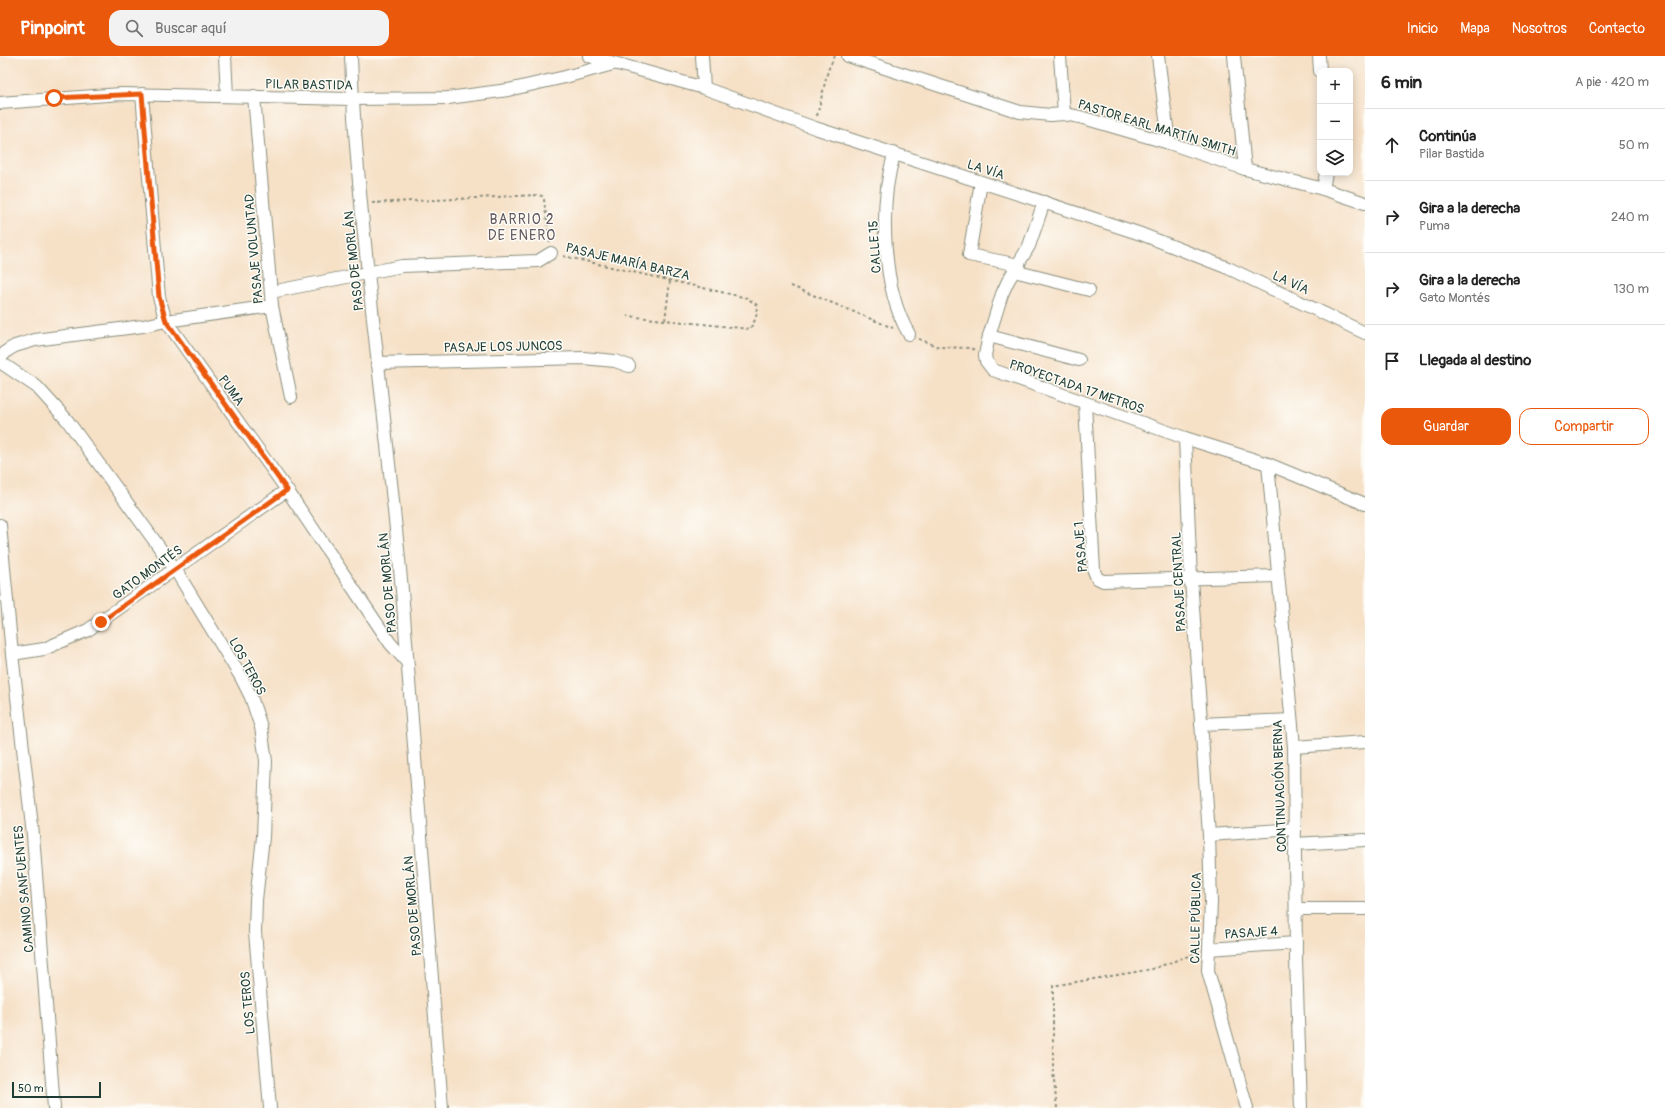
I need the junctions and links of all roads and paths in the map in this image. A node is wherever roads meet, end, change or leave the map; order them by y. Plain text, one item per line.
1 (225, 56) edge
2 (351, 56) edge
3 (589, 56) edge
4 (702, 56) edge
5 (835, 56) edge
6 (848, 56) edge
7 (1060, 56) edge
8 (1158, 56) edge
9 (1234, 56) edge
10 (1319, 56) edge
11 (613, 64) junction
12 (1320, 68) edge
13 (704, 88) junction
14 (142, 94) junction
15 (227, 96) junction
16 (254, 96) junction
17 (352, 99) junction
18 (0, 104) edge
19 (1064, 114) junction
20 (815, 128) junction
21 (1169, 144) junction
22 (894, 155) junction
23 (1245, 169) junction
24 (1325, 176) edge
25 (981, 182) junction
26 (1322, 189) junction
27 (1044, 202) junction
28 (1365, 203) edge
29 (361, 204) junction
30 (551, 253) junction
31 (1016, 268) junction
32 (368, 274) junction
33 (670, 280) junction
34 (791, 286) dead end
35 (1089, 290) dead end
36 (271, 292) junction
37 (272, 306) junction
38 (627, 316) dead end
39 (665, 320) junction
40 (166, 321) junction
41 (1365, 333) edge
42 (909, 334) junction
43 (989, 336) junction
44 (985, 355) junction
45 (0, 358) edge
46 (1078, 360) dead end
47 (0, 362) edge
48 (377, 363) junction
49 (629, 366) dead end
50 (291, 397) dead end
51 (1085, 404) junction
52 (1185, 438) junction
53 (1268, 464) junction
54 (287, 490) junction
55 (1365, 504) edge
56 (0, 525) edge
57 (175, 569) junction
58 (1278, 576) junction
59 (1191, 579) junction
60 (12, 654) junction
61 (407, 662) junction
62 (1291, 720) junction
63 (1201, 724) junction
64 (1365, 742) edge
65 (1294, 746) junction
66 (1295, 829) junction
67 (1209, 835) junction
68 (1365, 840) edge
69 (1295, 844) junction
70 (1296, 909) junction
71 (1365, 909) edge
72 (1296, 943) junction
73 (1209, 950) junction
74 (54, 1108) edge
75 (270, 1108) edge
76 (442, 1108) edge
77 (1057, 1108) edge
78 (1248, 1108) edge
79 (1301, 1108) edge

1 - 15 street
2 - 17 street, PASO DE MORLÁN
3 - 11 street, LA VÍA
4 - 13 street
5 - 20 path
6 - 19 street, PASTOR EARL MARTÍN SMITH
7 - 19 street
8 - 21 street
9 - 23 street
10 - 12 street
11 - 13 street, LA VÍA
11 - 17 street, PILAR BASTIDA
13 - 20 street, LA VÍA
14 - 15 street, PILAR BASTIDA
14 - 18 street, PILAR BASTIDA
14 - 40 street, PUMA
15 - 16 street, PILAR BASTIDA
16 - 17 street, PILAR BASTIDA
16 - 36 street, PASAJE VOLUNTAD
17 - 29 street, PASO DE MORLÁN
19 - 21 street, PASTOR EARL MARTÍN SMITH
20 - 22 street, LA VÍA
21 - 23 street, PASTOR EARL MARTÍN SMITH
22 - 25 street, LA VÍA
22 - 42 street, CALLE 15
23 - 26 street, PASTOR EARL MARTÍN SMITH
24 - 26 street
25 - 27 street, LA VÍA
25 - 31 street
26 - 28 street, PASTOR EARL MARTÍN SMITH
27 - 31 street
27 - 41 street, LA VÍA
29 - 30 path, PASAJE MARÍA BARZA
29 - 32 street, PASO DE MORLÁN
30 - 32 street
30 - 33 path, PASAJE MARÍA BARZA
31 - 35 street
31 - 43 street
32 - 36 street
32 - 48 street, PASO DE MORLÁN
33 - 39 path
33 - 39 path, PASAJE MARÍA BARZA
34 - 42 path
36 - 37 street, PASAJE VOLUNTAD
37 - 40 street
37 - 50 street, PASAJE VOLUNTAD
38 - 39 path
40 - 45 street
40 - 54 street, PUMA
42 - 44 path
43 - 44 street
43 - 46 street
44 - 51 street, PROYECTADA 17 METROS
47 - 57 street, LOS TEROS
48 - 49 street, PASAJE LOS JUNCOS
48 - 61 street, PASO DE MORLÁN
51 - 52 street, PROYECTADA 17 METROS
51 - 59 street, PASAJE 1
52 - 53 street, PROYECTADA 17 METROS
52 - 59 street, PASAJE CENTRAL
53 - 55 street, PROYECTADA 17 METROS
53 - 58 street, CONTINUACIÓN BERNA
54 - 57 street, GATO MONTÉS
54 - 61 street, PUMA
56 - 60 street, CAMINO SANFUENTES
57 - 60 street, GATO MONTÉS
57 - 75 street, LOS TEROS
58 - 59 street, PASAJE 1
58 - 62 street, CONTINUACIÓN BERNA
59 - 63 street, PASAJE CENTRAL
60 - 74 street, CAMINO SANFUENTES
61 - 76 street, PASO DE MORLÁN
62 - 63 street
62 - 65 street, CONTINUACIÓN BERNA
63 - 67 street, CALLE PÚBLICA
64 - 65 street
65 - 66 street, CONTINUACIÓN BERNA
66 - 67 street
66 - 69 street, CONTINUACIÓN BERNA
67 - 73 street, CALLE PÚBLICA
68 - 69 street
69 - 70 street, CONTINUACIÓN BERNA
70 - 71 street
70 - 72 street, CONTINUACIÓN BERNA
72 - 73 street, PASAJE 4
72 - 79 street, CONTINUACIÓN BERNA
73 - 77 path
73 - 78 street, CALLE PÚBLICA

